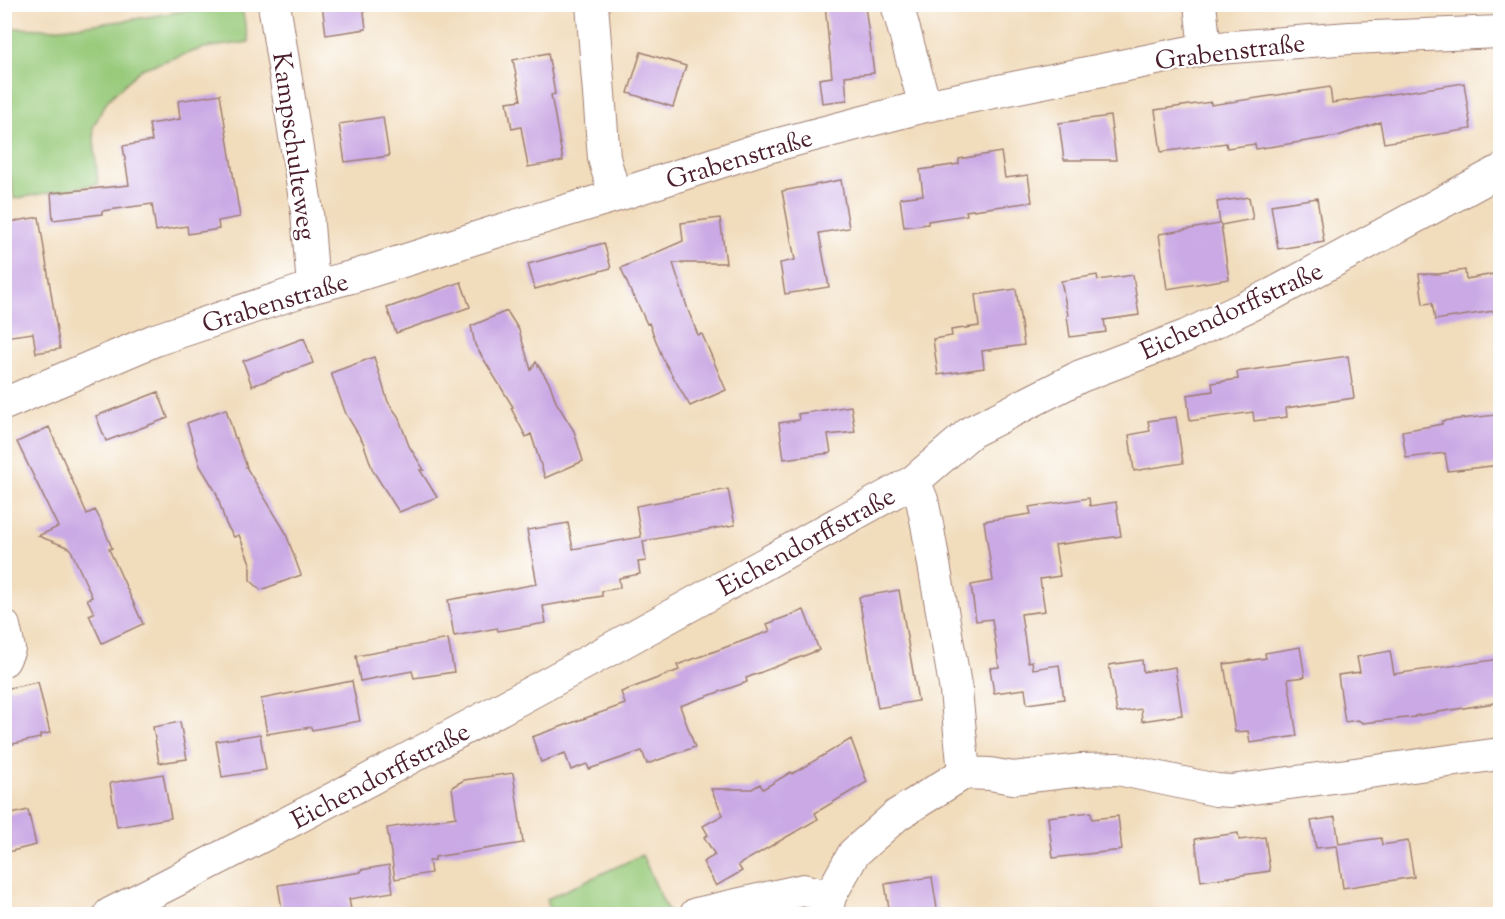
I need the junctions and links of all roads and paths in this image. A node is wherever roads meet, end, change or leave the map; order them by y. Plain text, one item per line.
1 (274, 4) edge
2 (592, 4) edge
3 (897, 4) edge
4 (1200, 4) edge
5 (1500, 32) edge
6 (1205, 49) junction
7 (925, 106) junction
8 (1500, 171) edge
9 (615, 196) junction
10 (313, 287) junction
11 (4, 404) edge
12 (914, 481) junction
13 (4, 626) edge
14 (4, 660) edge
15 (1500, 754) edge
16 (964, 773) junction
17 (828, 905) edge
18 (110, 915) edge
19 (696, 915) edge

1 - 10 street, Kampschulteweg
2 - 9 street
3 - 7 street
4 - 6 street
5 - 6 street, Grabenstraße
6 - 7 street, Grabenstraße
7 - 9 street, Grabenstraße
8 - 12 street, Eichendorffstraße
9 - 10 street, Grabenstraße
10 - 11 street, Grabenstraße
12 - 16 street
12 - 18 street, Eichendorffstraße
13 - 14 street
15 - 16 street
16 - 17 street
17 - 19 street

